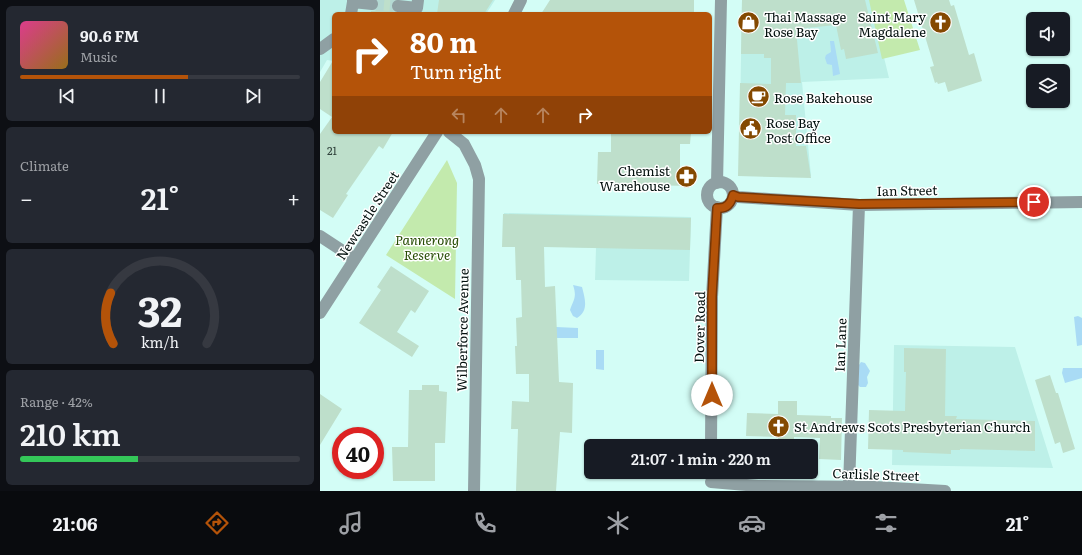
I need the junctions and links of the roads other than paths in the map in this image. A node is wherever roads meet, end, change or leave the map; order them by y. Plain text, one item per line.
1 (418, 0) edge
2 (521, 0) edge
3 (721, 0) edge
4 (372, 4) dead end
5 (352, 5) edge
6 (398, 6) tunnel mouth
7 (515, 12) edge
8 (332, 40) edge
9 (320, 49) edge
10 (436, 134) edge
11 (452, 134) edge
12 (717, 183) junction
13 (733, 195) junction
14 (1082, 202) edge
15 (859, 204) junction
16 (717, 208) junction
17 (320, 236) edge
18 (355, 259) junction
19 (320, 313) edge
20 (712, 439) edge
21 (711, 482) edge
22 (849, 486) junction
23 (474, 491) edge
24 (945, 491) edge

1 - 6 street
2 - 7 street
3 - 12 street
4 - 5 street
8 - 9 street
10 - 18 street, Newcastle Street
11 - 23 street, Wilberforce Avenue
12 - 13 street
12 - 16 street
13 - 15 street, Ian Street
13 - 16 street
14 - 15 street, Ian Street
15 - 22 street, Ian Lane
16 - 20 street, Dover Road
17 - 18 street
18 - 19 street, Newcastle Street
21 - 22 street, Carlisle Street
22 - 24 street, Carlisle Street

